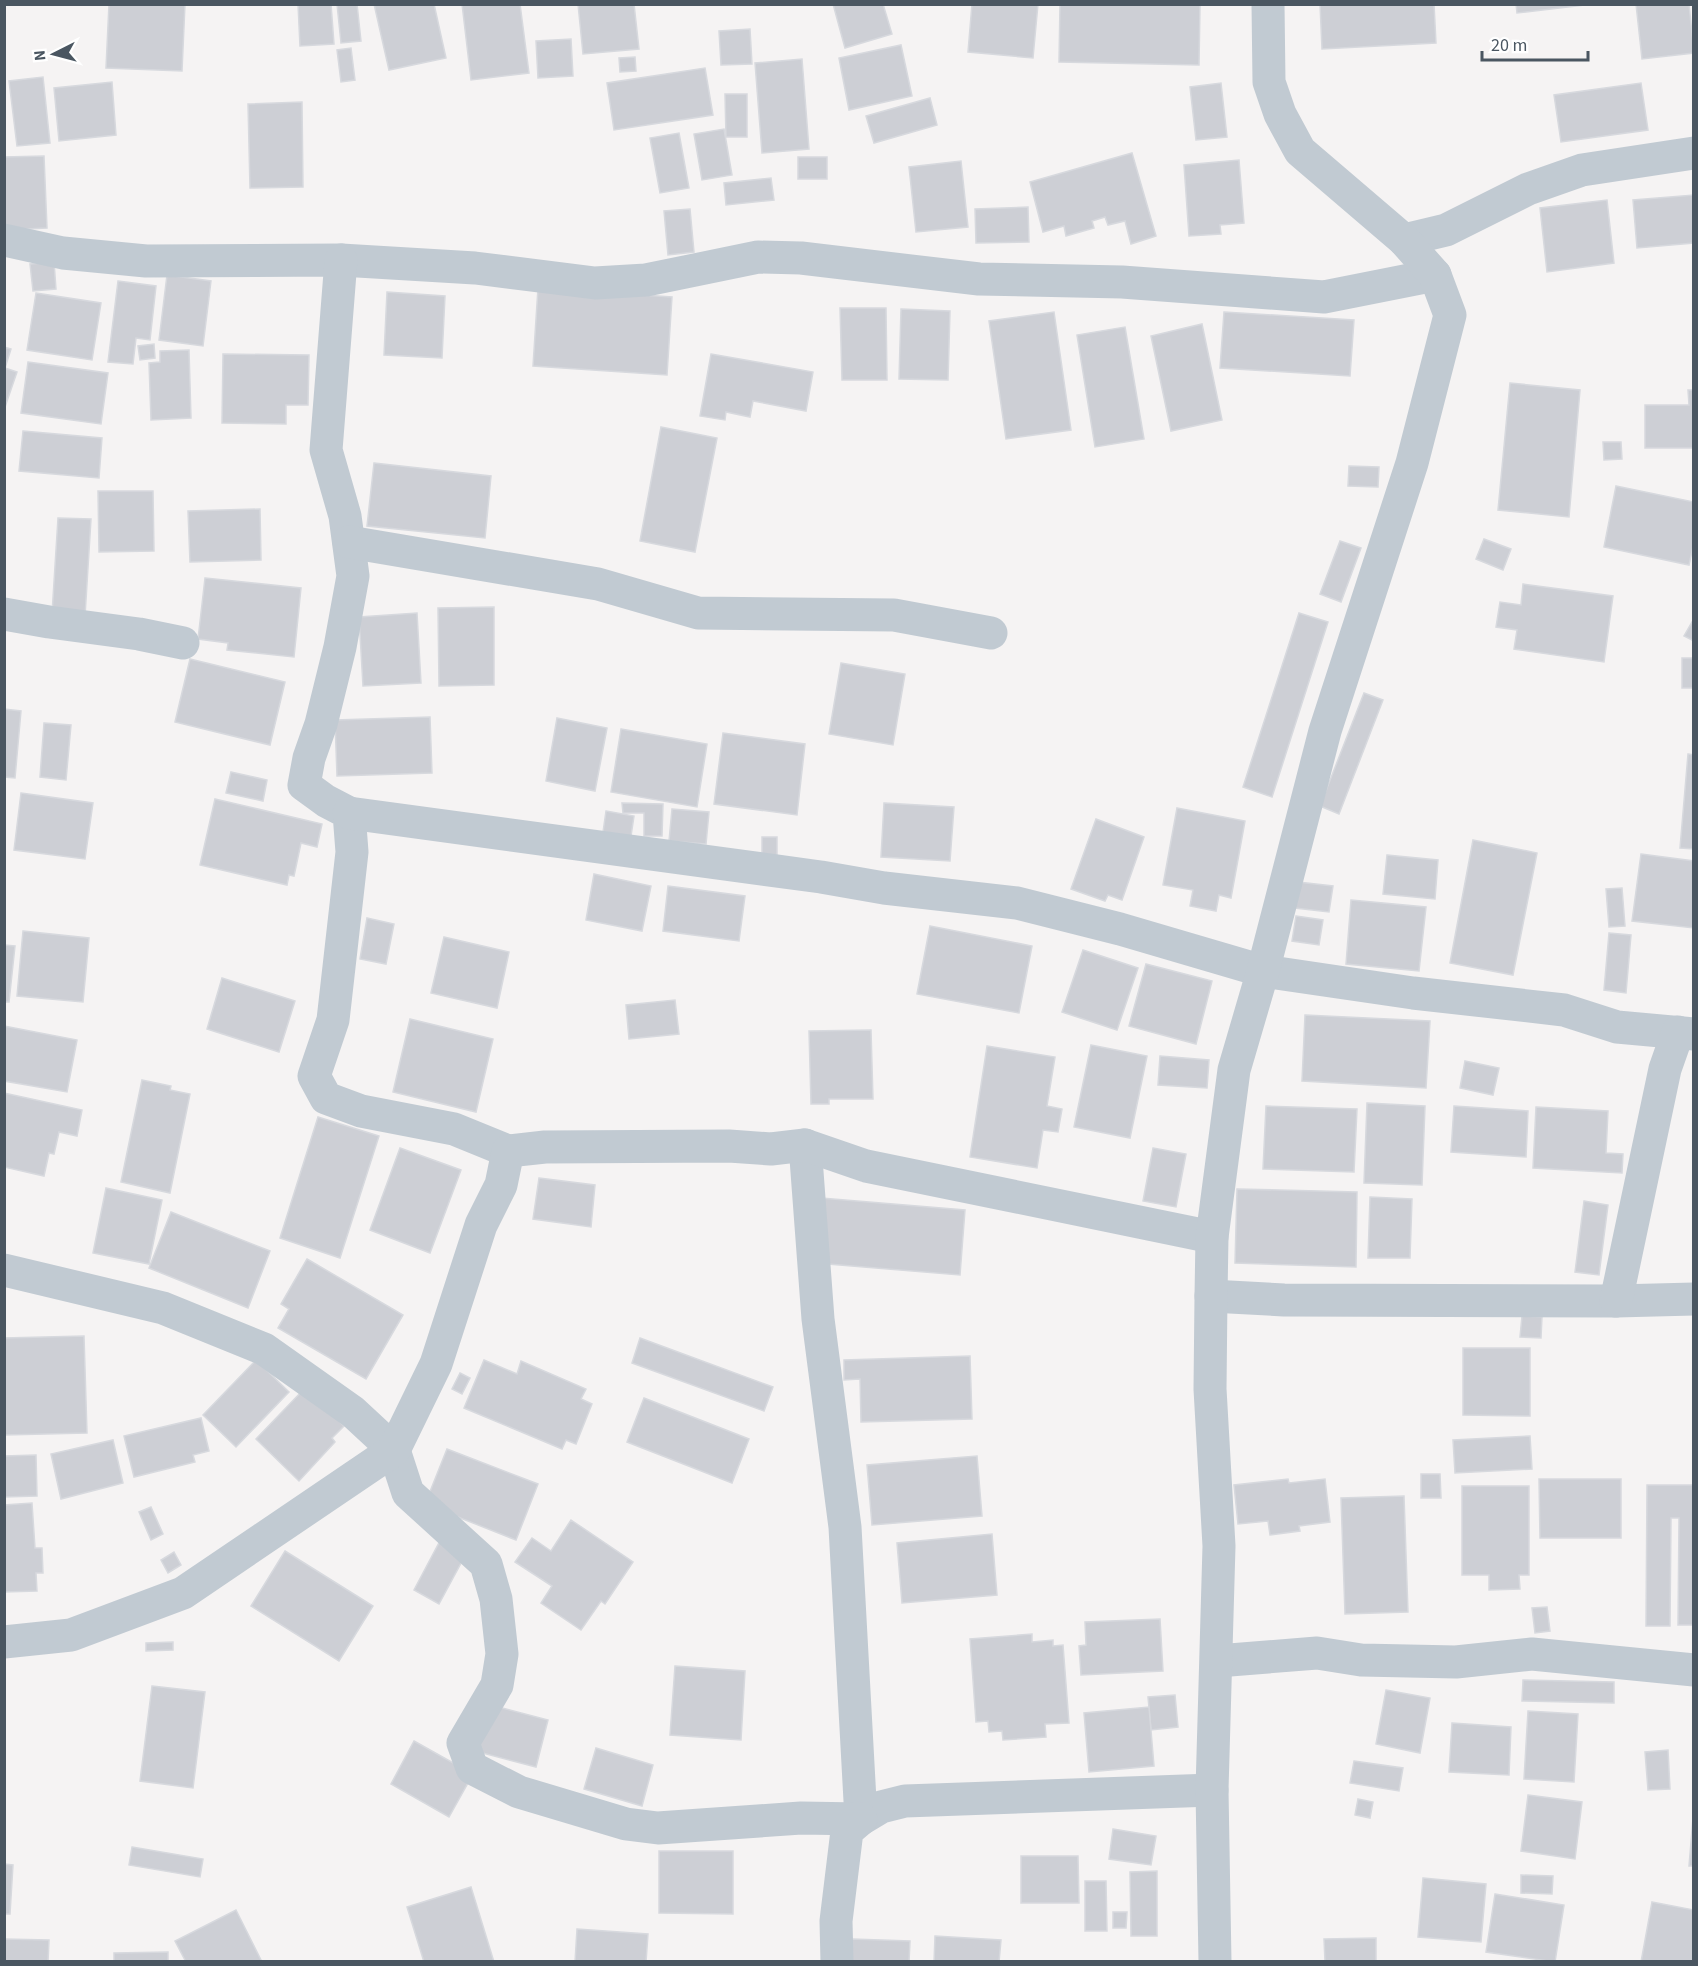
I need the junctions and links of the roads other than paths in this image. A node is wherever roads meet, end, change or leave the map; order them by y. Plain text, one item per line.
1 (1268, 4) edge
2 (1694, 153) edge
3 (4, 240) edge
4 (1404, 240) junction
5 (341, 260) junction
6 (1435, 275) junction
7 (349, 542) junction
8 (4, 614) edge
9 (991, 633) dead end
10 (183, 643) dead end
11 (349, 813) junction
12 (1263, 971) junction
13 (1686, 1033) edge
14 (805, 1146) junction
15 (508, 1151) junction
16 (1212, 1237) junction
17 (4, 1270) edge
18 (1211, 1296) junction
19 (1694, 1299) edge
20 (1616, 1301) junction
21 (394, 1450) junction
22 (4, 1642) edge
23 (1217, 1661) junction
24 (1694, 1670) edge
25 (1212, 1790) junction
26 (861, 1819) junction
27 (837, 1962) edge
28 (1215, 1962) edge

1 - 4 street
2 - 4 street
3 - 5 street
4 - 6 street
5 - 6 street
5 - 7 street
6 - 12 street
7 - 9 street
7 - 11 street
8 - 10 street
11 - 12 street
11 - 15 street
12 - 13 street
12 - 16 street
13 - 20 street
14 - 15 street
14 - 16 street
14 - 26 street
15 - 21 street
16 - 18 street
17 - 21 street
18 - 20 street
18 - 23 street
19 - 20 street
21 - 22 street
21 - 26 street
23 - 24 street
23 - 25 street
25 - 26 street
25 - 28 street
26 - 27 street

